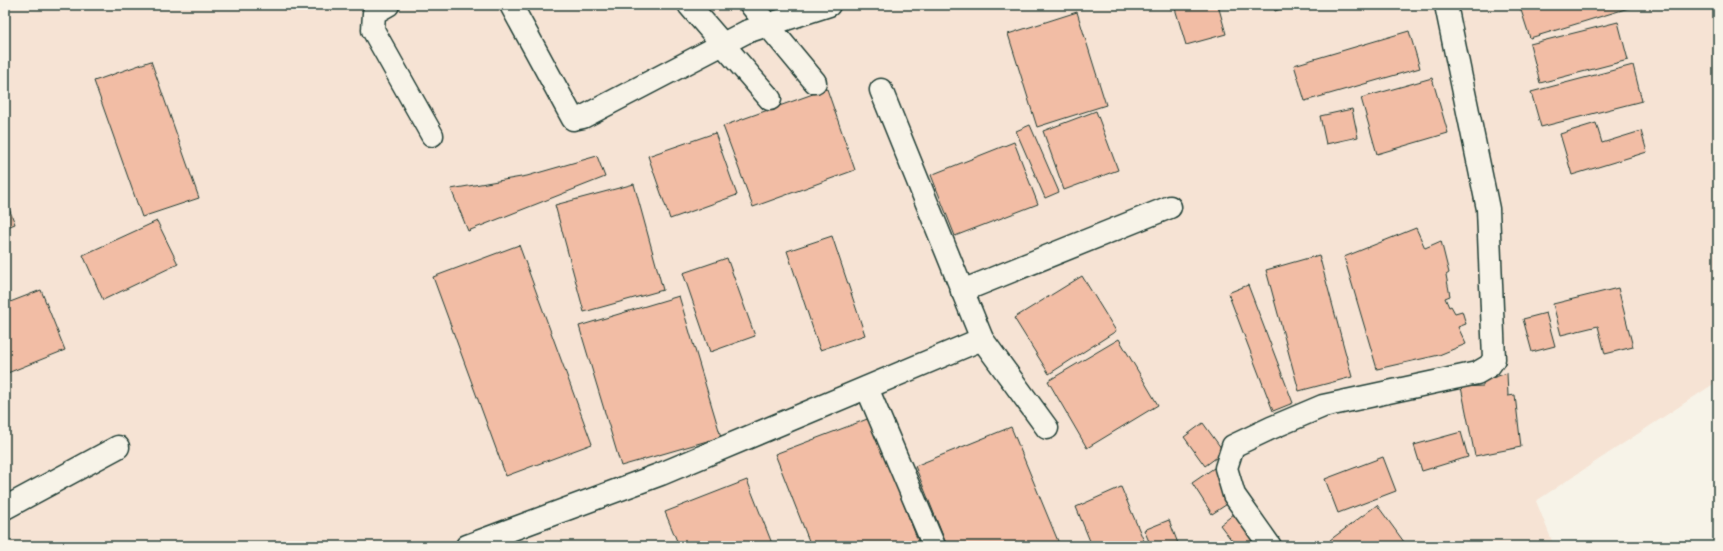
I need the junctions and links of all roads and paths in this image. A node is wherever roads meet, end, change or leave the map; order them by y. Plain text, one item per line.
1 (388, 5) edge
2 (511, 5) edge
3 (689, 5) edge
4 (751, 5) edge
5 (829, 5) edge
6 (1446, 5) edge
7 (768, 25) junction
8 (723, 44) junction
9 (815, 82) dead end
10 (881, 90) dead end
11 (770, 99) dead end
12 (432, 135) dead end
13 (1170, 207) dead end
14 (962, 291) junction
15 (982, 339) junction
16 (867, 388) junction
17 (1047, 428) dead end
18 (118, 447) dead end
19 (5, 508) edge
20 (467, 546) edge
21 (934, 546) edge
22 (1270, 546) edge

1 - 12 street
2 - 8 street
3 - 8 street
4 - 7 street
5 - 7 street
6 - 22 street
7 - 8 street
7 - 9 street
8 - 11 street
10 - 14 street
13 - 14 street
14 - 15 street
15 - 16 street
15 - 17 street
16 - 20 street
16 - 21 street
18 - 19 street

